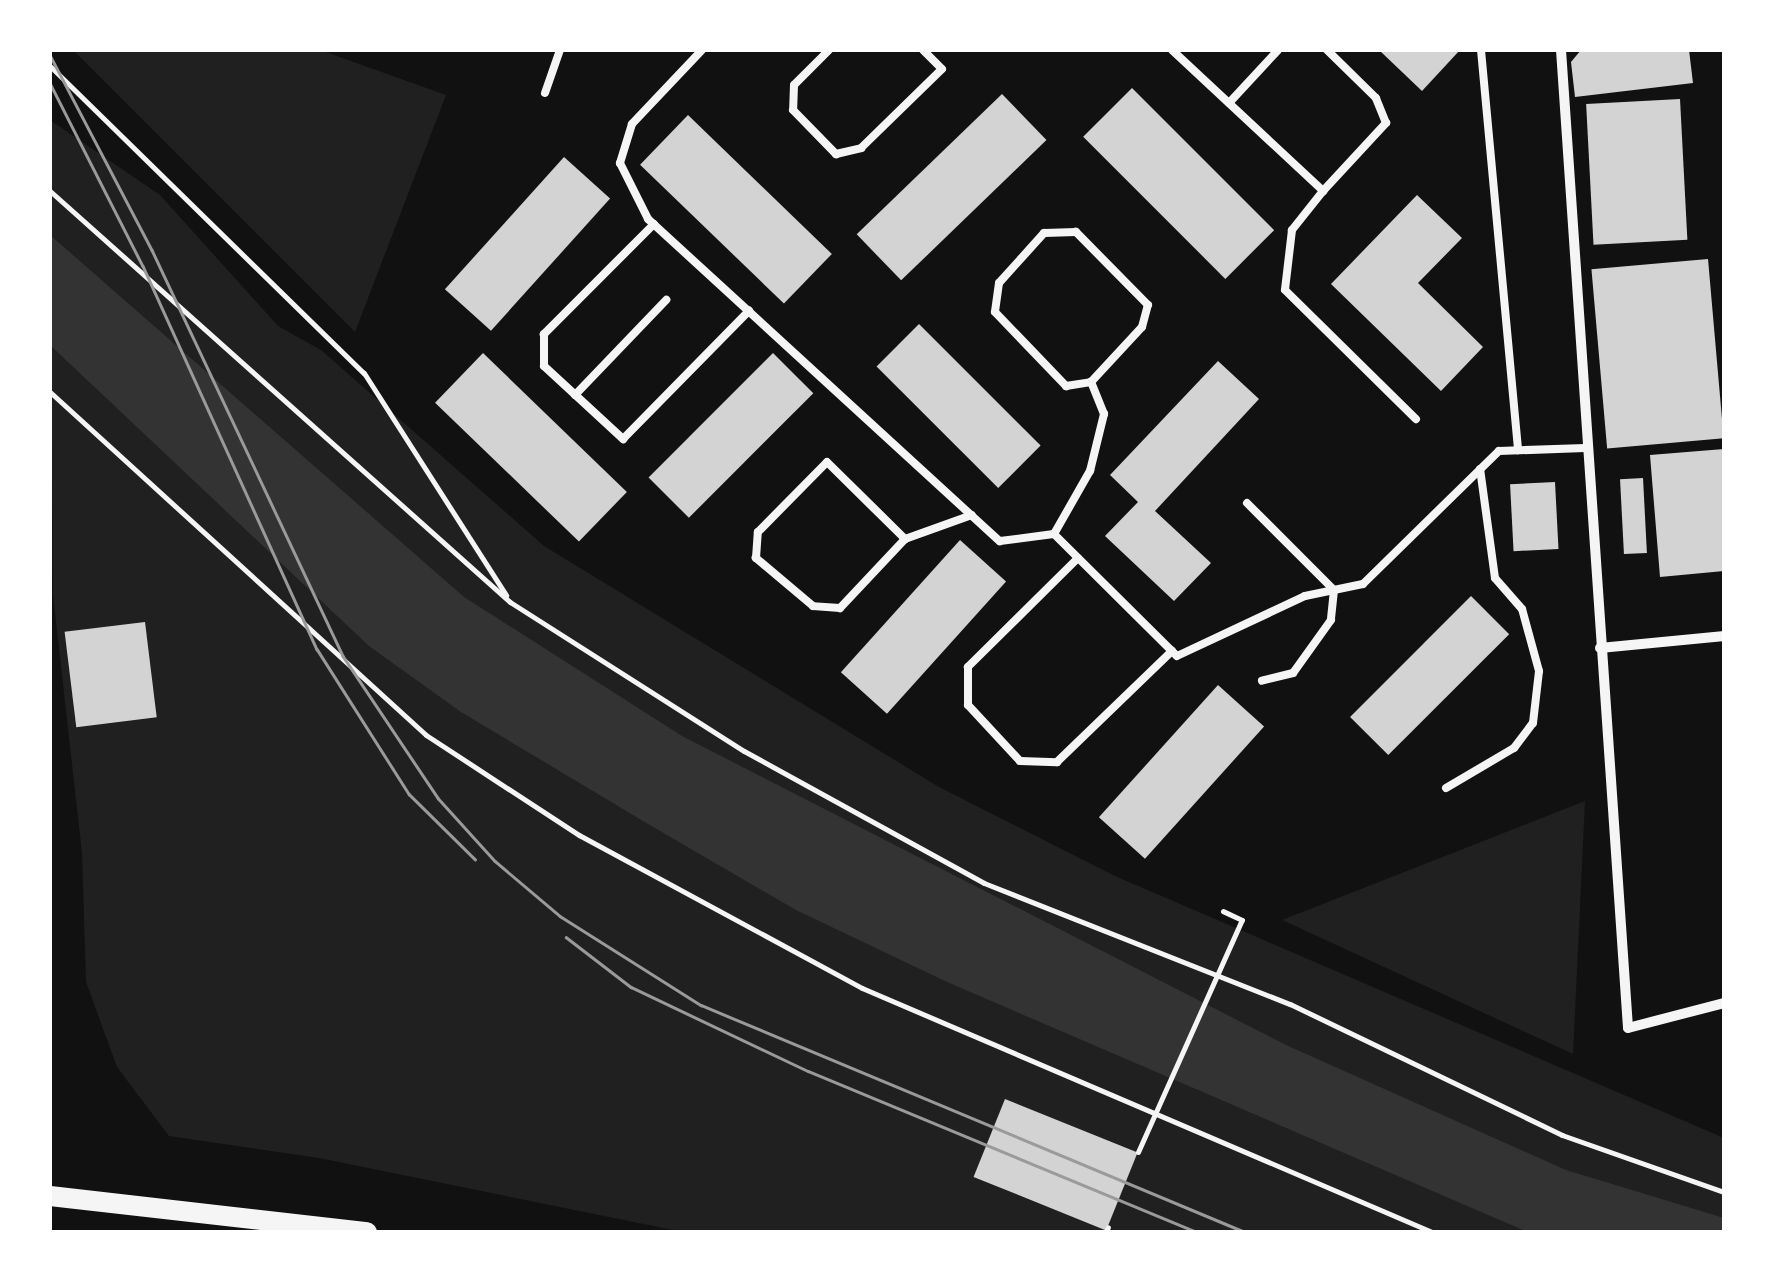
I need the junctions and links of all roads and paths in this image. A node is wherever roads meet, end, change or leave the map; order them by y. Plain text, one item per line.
1 (560, 50) edge
2 (702, 50) edge
3 (829, 50) edge
4 (923, 50) edge
5 (1172, 50) edge
6 (1278, 50) edge
7 (1327, 50) edge
8 (1480, 50) edge
9 (1561, 50) edge
10 (50, 66) edge
11 (544, 93) dead end
12 (1229, 104) junction
13 (50, 191) edge
14 (1323, 191) junction
15 (654, 224) junction
16 (666, 300) dead end
17 (749, 311) junction
18 (1091, 382) junction
19 (50, 392) edge
20 (574, 394) junction
21 (1416, 419) dead end
22 (1585, 448) junction
23 (1518, 450) junction
24 (1480, 469) junction
25 (1247, 503) dead end
26 (972, 515) junction
27 (1054, 534) junction
28 (906, 538) junction
29 (1078, 558) junction
30 (1334, 590) junction
31 (510, 602) junction
32 (1724, 636) edge
33 (1600, 648) junction
34 (1172, 651) junction
35 (1262, 681) dead end
36 (1446, 788) dead end
37 (1223, 911) dead end
38 (1724, 1003) edge
39 (1138, 1152) dead end
40 (1724, 1192) edge
41 (50, 1196) edge
42 (367, 1232) edge
43 (1432, 1232) edge

1 - 11 lane
2 - 15 lane
3 - 4 lane
5 - 12 lane
6 - 12 lane
7 - 14 lane
8 - 23 lane
9 - 22 street
10 - 31 path
12 - 14 lane
13 - 31 path
14 - 21 lane
15 - 17 lane
15 - 20 lane
16 - 20 lane
17 - 20 lane
17 - 26 lane
18 - 18 lane
18 - 27 lane
19 - 43 path
22 - 23 lane
22 - 33 street
23 - 24 lane
24 - 30 lane
24 - 36 lane
25 - 30 lane
26 - 27 lane
26 - 28 lane
27 - 29 lane
28 - 28 lane
29 - 34 lane
29 - 34 lane
30 - 34 lane
30 - 35 lane
31 - 40 path
32 - 33 street
33 - 38 street
37 - 39 path
41 - 42 main road

